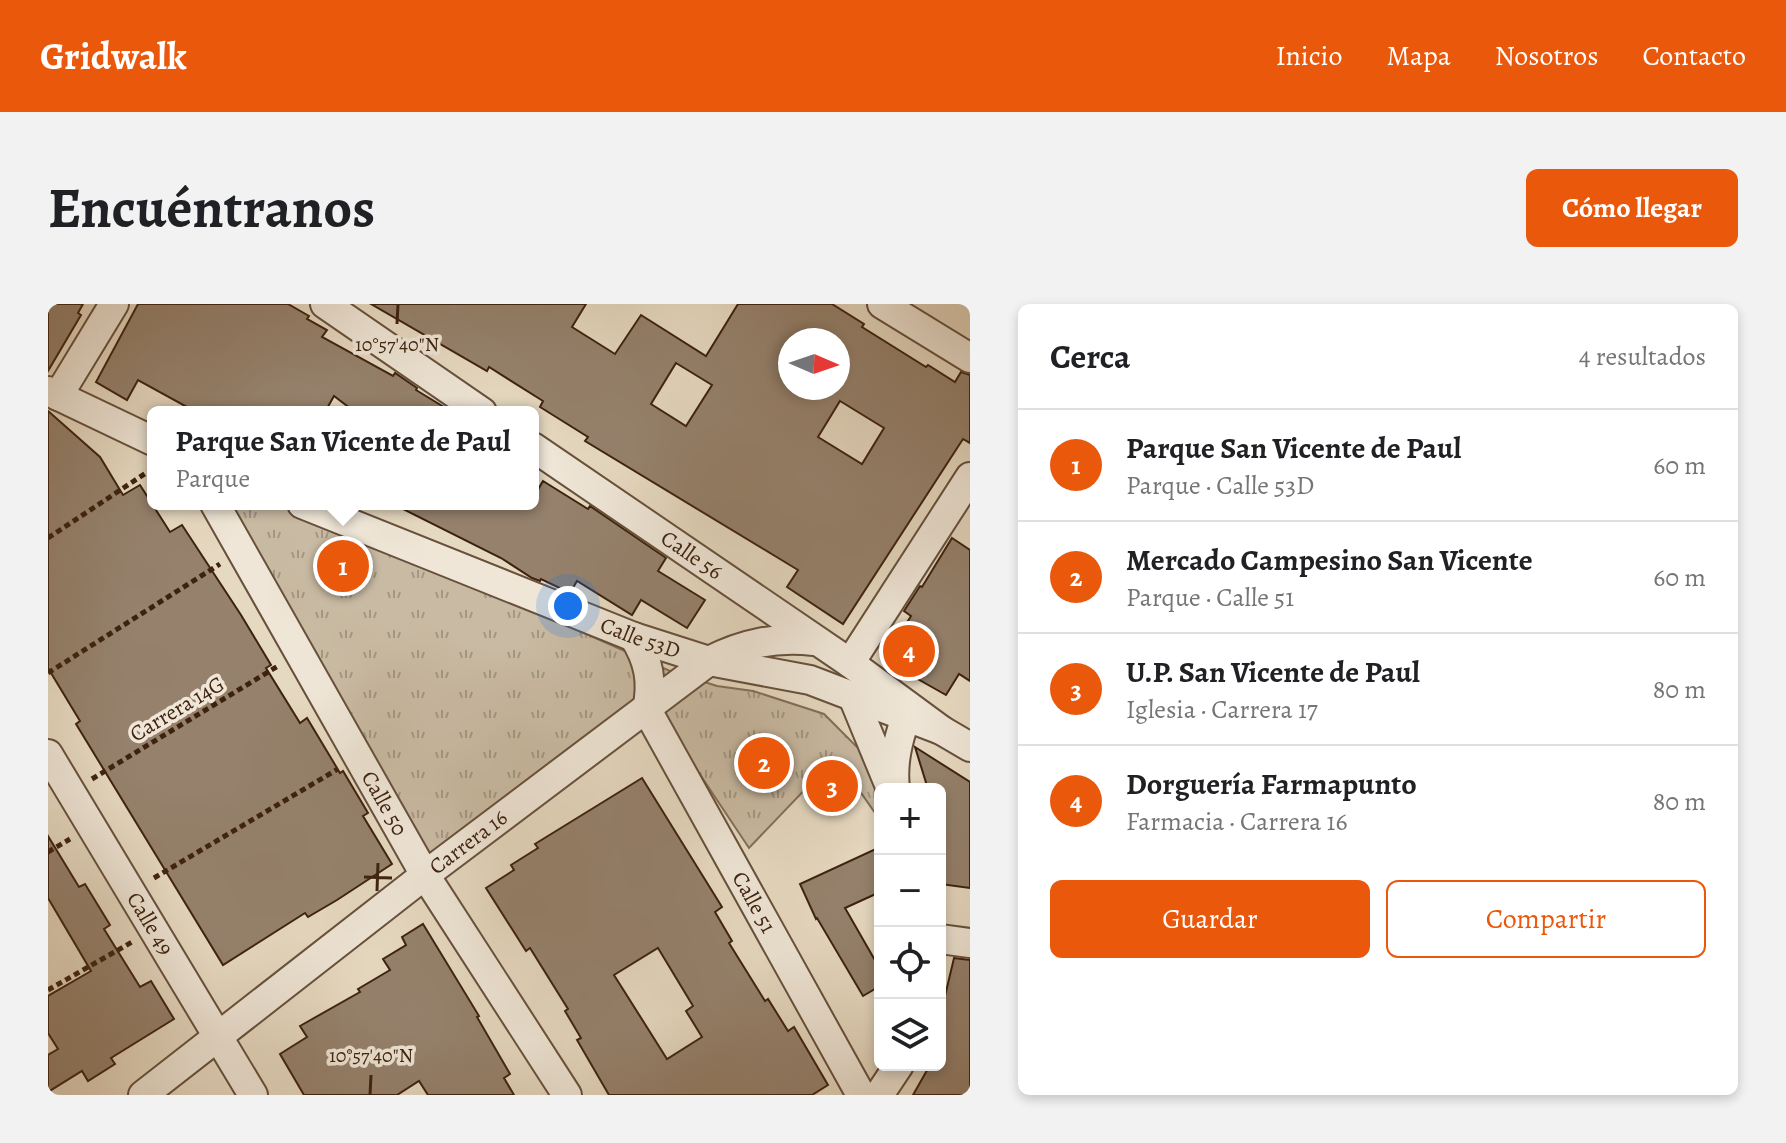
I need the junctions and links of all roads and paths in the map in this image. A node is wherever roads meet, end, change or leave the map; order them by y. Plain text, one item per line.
1 (114, 304) edge
2 (325, 304) edge
3 (882, 304) edge
4 (970, 358) edge
5 (53, 393) edge
6 (473, 406) edge
7 (147, 438) edge
8 (539, 451) edge
9 (147, 473) edge
10 (970, 477) edge
11 (218, 510) edge
12 (317, 510) edge
13 (48, 538) edge
14 (241, 551) junction
15 (634, 637) junction
16 (814, 641) junction
17 (300, 653) junction
18 (709, 661) junction
19 (850, 663) junction
20 (48, 673) edge
21 (853, 697) junction
22 (647, 710) junction
23 (906, 717) junction
24 (941, 730) junction
25 (970, 747) edge
26 (48, 754) edge
27 (359, 756) junction
28 (890, 783) edge
29 (893, 783) edge
30 (71, 791) junction
31 (425, 875) junction
32 (131, 891) junction
33 (154, 929) junction
34 (946, 940) edge
35 (970, 943) edge
36 (48, 990) edge
37 (219, 1037) junction
38 (895, 1071) edge
39 (143, 1095) edge
40 (253, 1095) edge
41 (567, 1095) edge
42 (861, 1095) edge
43 (879, 1095) edge

1 - 5 street
2 - 6 street
3 - 4 street
5 - 7 street
8 - 16 street, Calle 56
9 - 13 path
10 - 19 street
11 - 14 street, Calle 50
12 - 15 street, Calle 53D
14 - 17 street, Calle 50
14 - 20 path
15 - 18 street, Calle 53D
15 - 22 street
16 - 18 street, Carrera 16
16 - 19 street, Calle 56
17 - 27 street, Calle 50
17 - 30 path, Carrera 14G
18 - 21 street, Calle 53D
18 - 22 street, Carrera 16
19 - 24 street, Calle 53D
21 - 23 street, Calle 53D
21 - 28 street
22 - 31 street, Carrera 16
22 - 42 street, Calle 51
23 - 24 street, Calle 53D
23 - 29 street
24 - 25 street, Calle 53D
26 - 30 street, Calle 49
27 - 31 street, Calle 50
27 - 32 path
30 - 32 street, Calle 49
31 - 37 street, Carrera 16
31 - 41 street, Calle 50
32 - 33 street, Calle 49
33 - 36 path
33 - 37 street, Calle 49
34 - 35 street
37 - 39 street, Carrera 16
37 - 40 street, Calle 49
38 - 43 street

